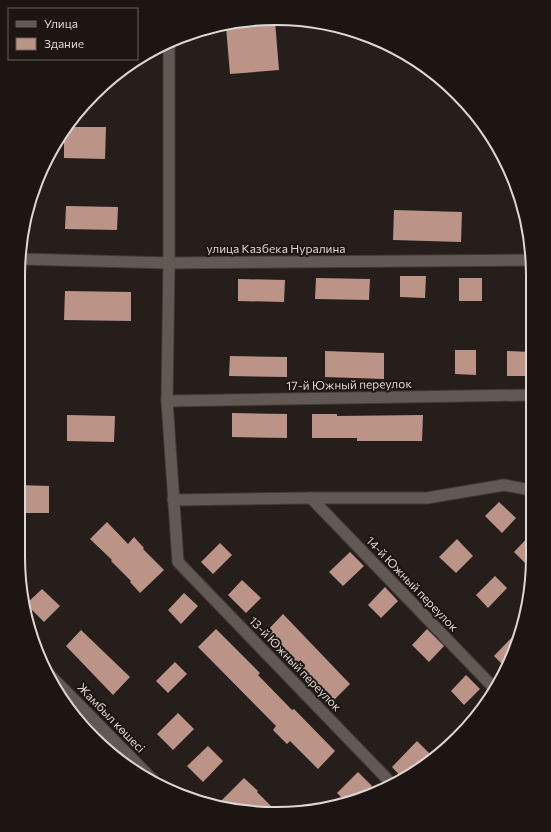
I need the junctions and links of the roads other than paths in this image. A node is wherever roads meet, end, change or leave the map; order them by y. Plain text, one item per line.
1 (169, 49) edge
2 (26, 258) edge
3 (525, 260) edge
4 (169, 263) junction
5 (526, 395) edge
6 (167, 401) junction
7 (526, 489) edge
8 (311, 498) junction
9 (173, 500) junction
10 (491, 684) edge
11 (62, 687) edge
12 (141, 768) edge
13 (388, 780) edge

1 - 4 street
2 - 4 street, улица Казбека Нуралина
3 - 4 street, улица Казбека Нуралина
4 - 6 street
5 - 6 street, 17-й Южный переулок
6 - 9 street
7 - 8 street
8 - 9 street
8 - 10 street, 14-й Южный переулок
9 - 13 street, 13-й Южный переулок
11 - 12 street, Жамбыл көшесі

